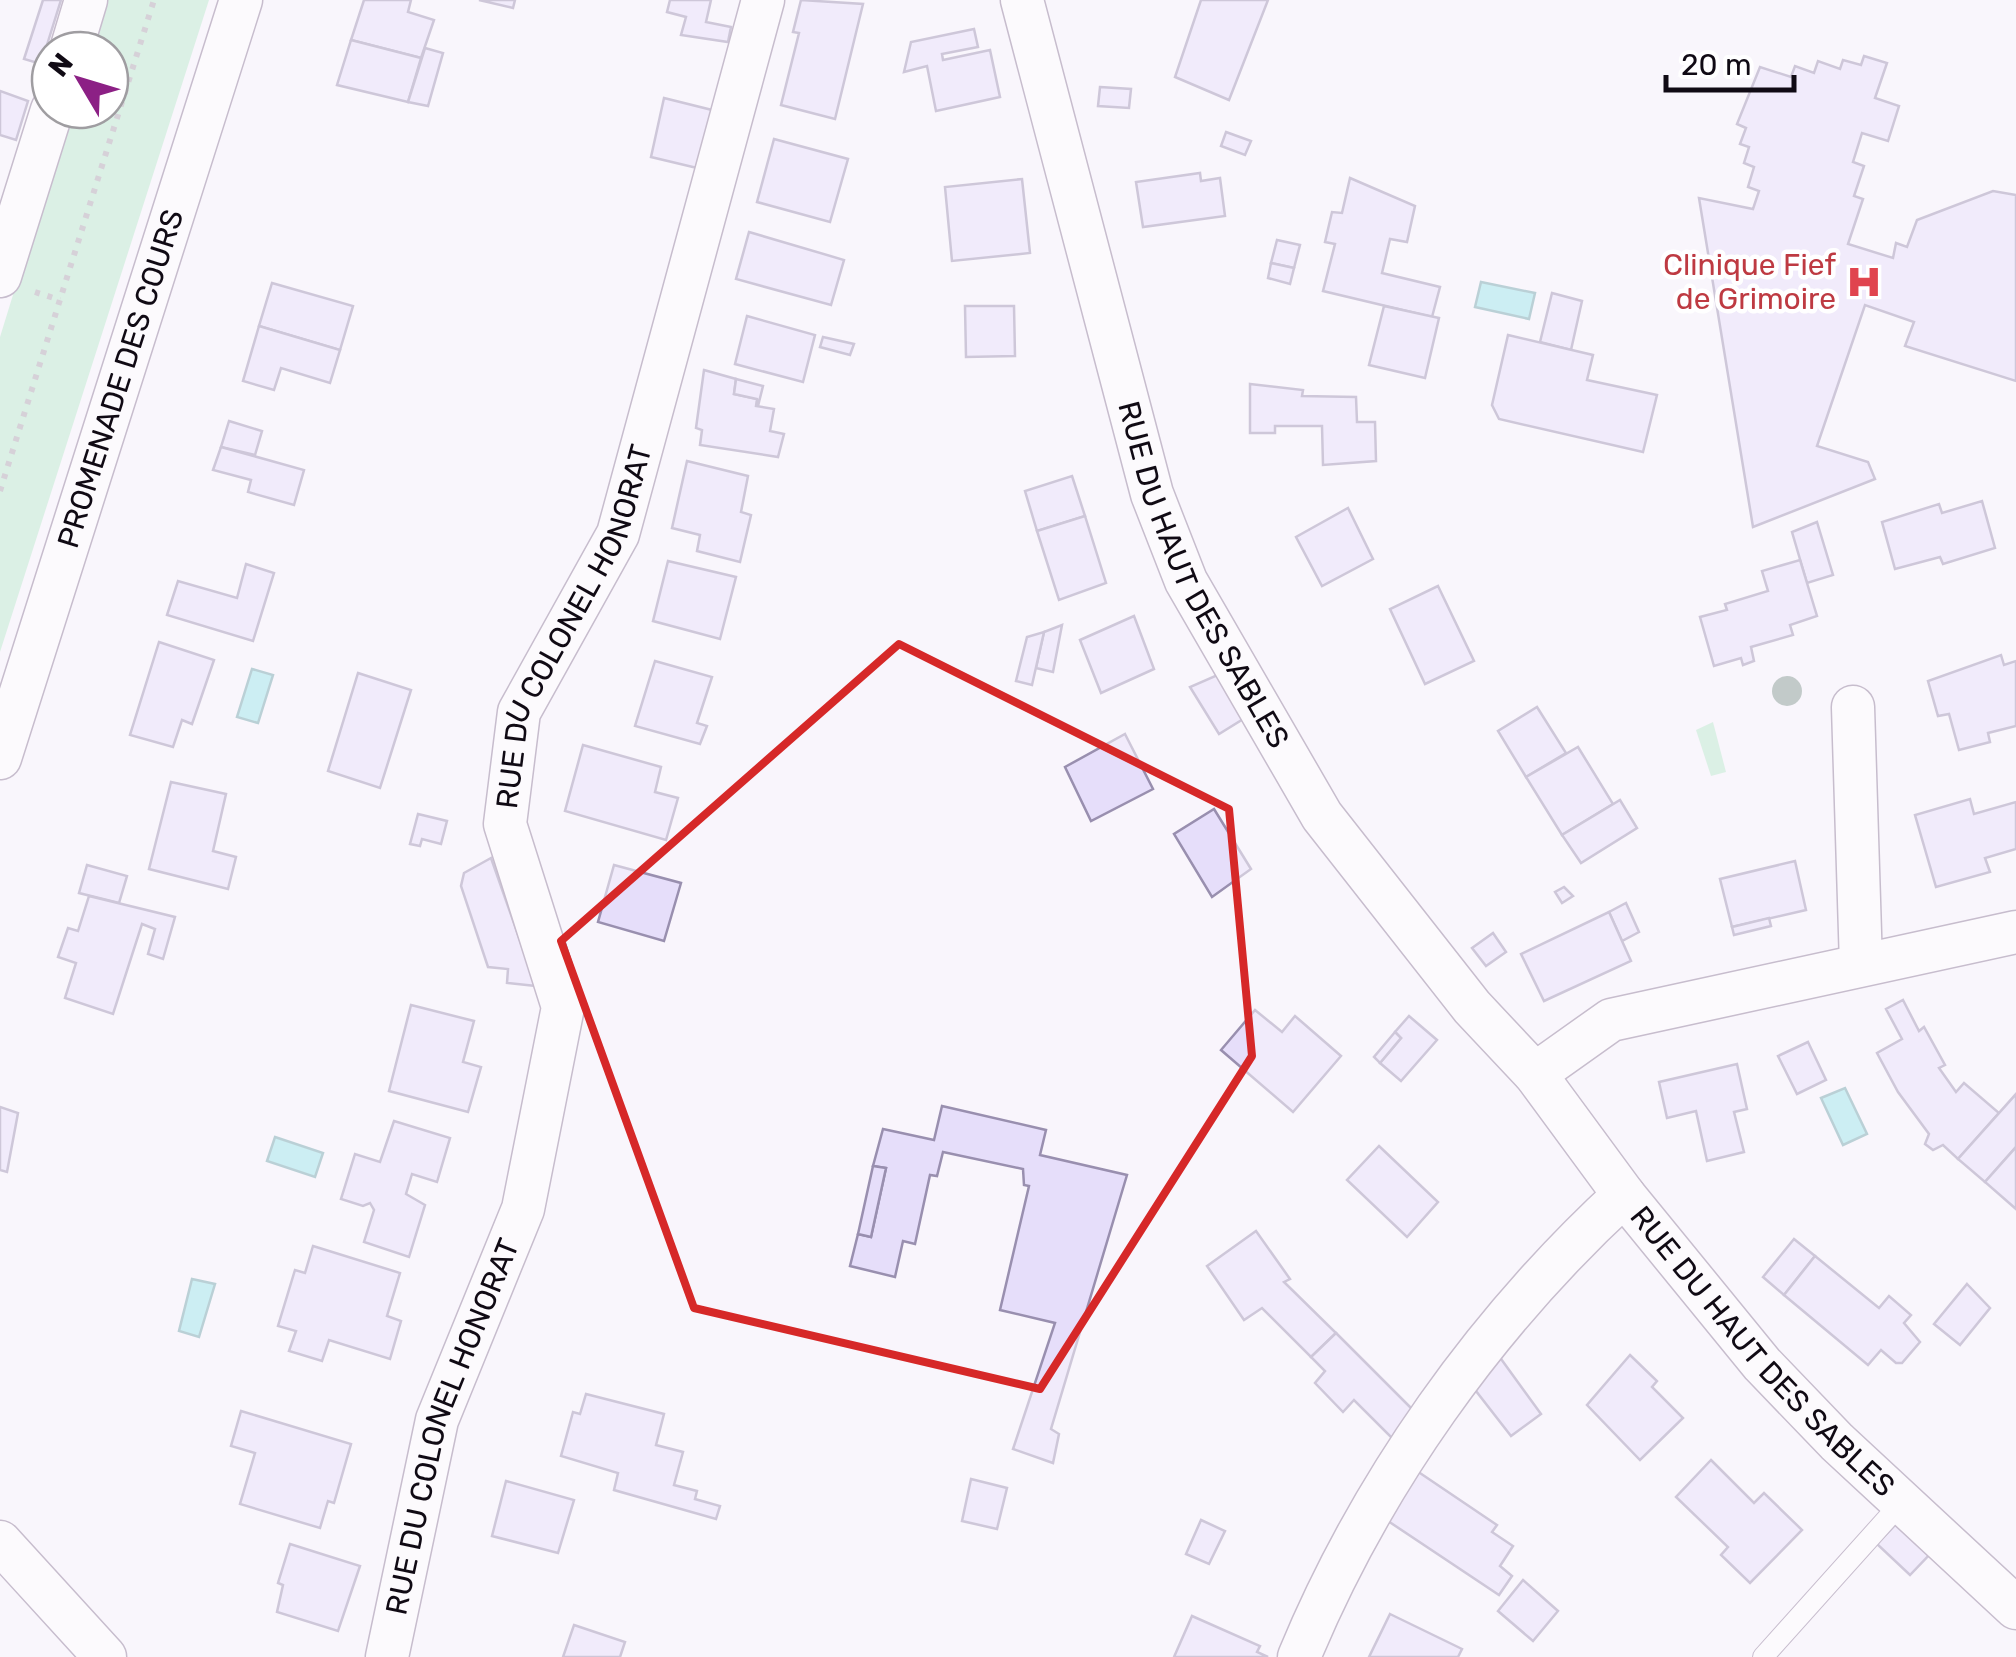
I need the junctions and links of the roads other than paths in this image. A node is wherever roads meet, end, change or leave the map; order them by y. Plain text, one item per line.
1 (86, 0) edge
2 (241, 0) edge
3 (763, 0) edge
4 (1022, 0) edge
5 (77, 30) edge
6 (46, 130) edge
7 (0, 276) edge
8 (1854, 707) dead end
9 (0, 756) edge
10 (2016, 932) edge
11 (1861, 966) junction
12 (1535, 1074) junction
13 (1624, 1195) junction
14 (1902, 1502) junction
15 (0, 1542) edge
16 (2011, 1591) edge
17 (105, 1657) edge
18 (387, 1657) edge
19 (1299, 1657) edge
20 (1763, 1657) edge

1 - 5 street
2 - 9 street, PROMENADE DES COURS
3 - 18 street, RUE DU COLONEL HONORAT
4 - 12 street, RUE DU HAUT DES SABLES
6 - 7 street
8 - 11 street
10 - 11 street
11 - 12 street
12 - 13 street, RUE DU HAUT DES SABLES
13 - 14 street, RUE DU HAUT DES SABLES
13 - 19 street
14 - 16 street, RUE DU HAUT DES SABLES
14 - 20 lane
15 - 17 street

